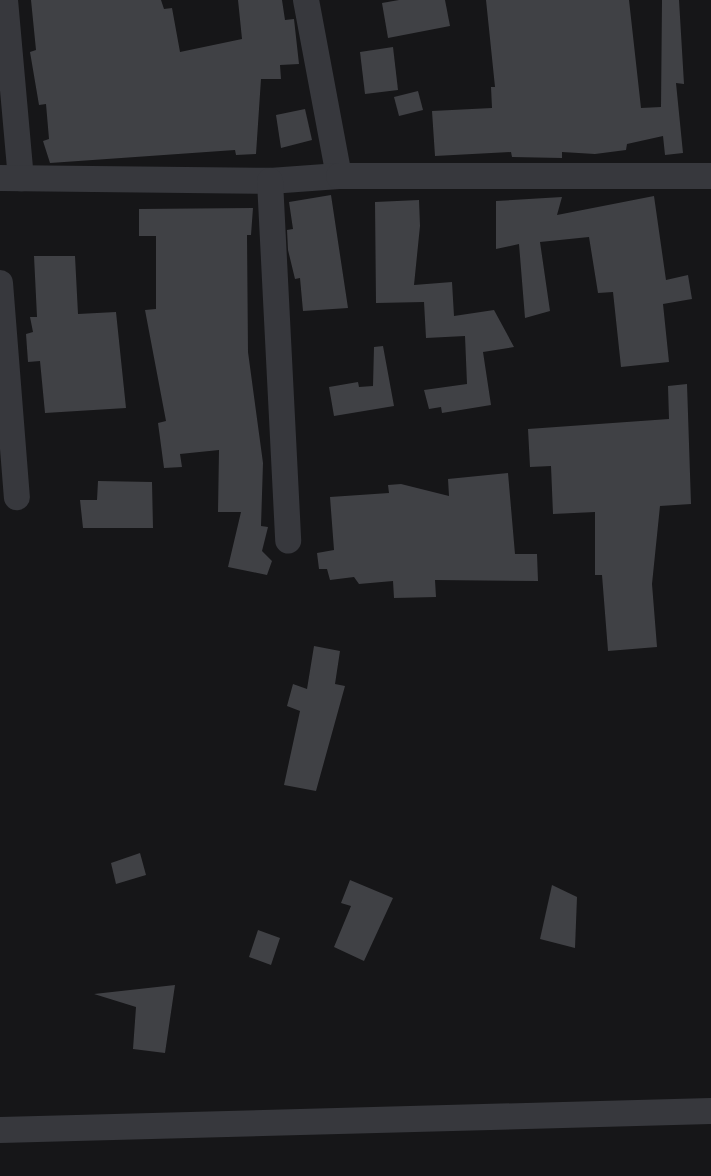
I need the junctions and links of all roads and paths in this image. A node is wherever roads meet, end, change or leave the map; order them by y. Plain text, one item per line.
1 (5, 0) edge
2 (306, 0) edge
3 (339, 176) junction
4 (711, 176) edge
5 (11, 178) edge
6 (270, 181) junction
7 (0, 283) edge
8 (17, 497) dead end
9 (288, 541) dead end
10 (711, 1111) edge
11 (0, 1130) edge

1 - 5 street
2 - 3 street
3 - 4 street
3 - 6 street
5 - 6 street
6 - 9 street
7 - 8 street
10 - 11 street

